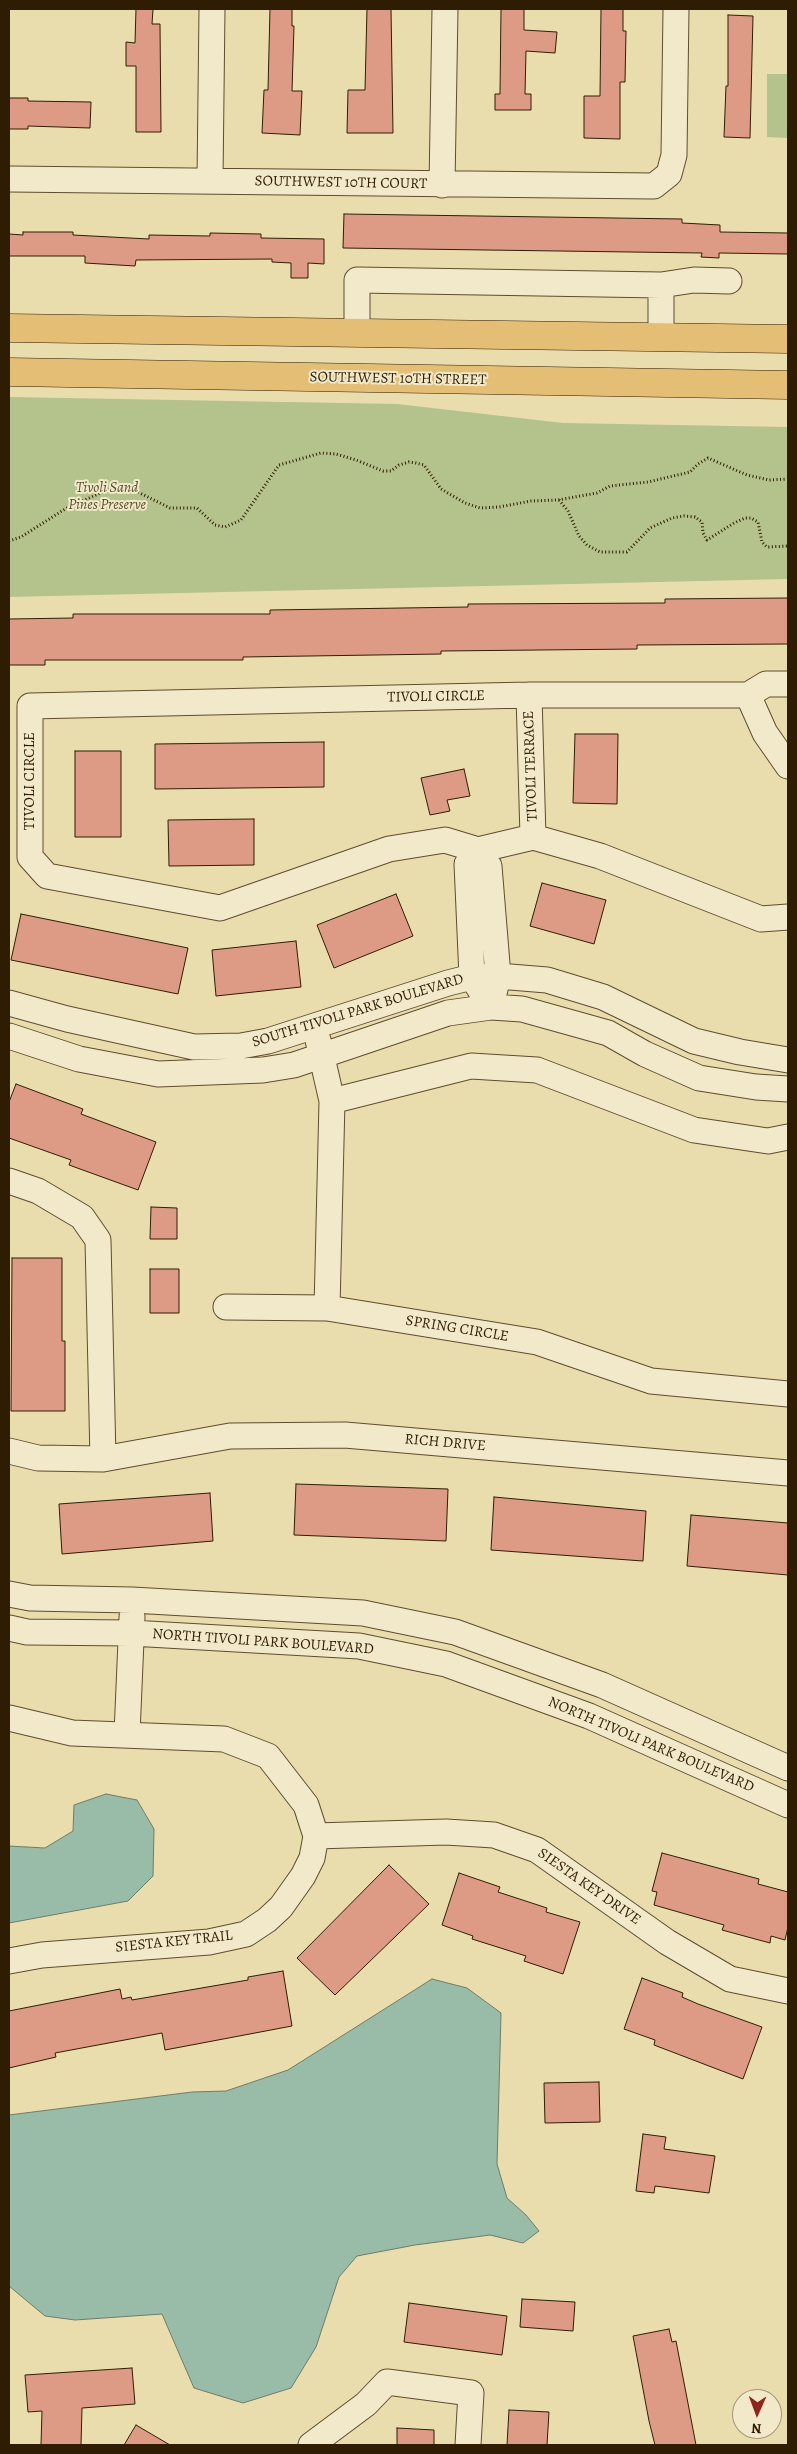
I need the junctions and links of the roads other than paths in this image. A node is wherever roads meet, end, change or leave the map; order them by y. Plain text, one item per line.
1 (212, 9) edge
2 (445, 9) edge
3 (676, 9) edge
4 (9, 179) edge
5 (210, 180) junction
6 (442, 185) junction
7 (729, 281) dead end
8 (661, 285) junction
9 (9, 328) edge
10 (357, 333) junction
11 (661, 336) junction
12 (788, 339) edge
13 (9, 372) edge
14 (788, 385) edge
15 (788, 684) edge
16 (529, 695) junction
17 (748, 695) junction
18 (20, 707) edge
19 (788, 766) edge
20 (533, 837) junction
21 (478, 850) junction
22 (788, 917) edge
23 (498, 976) junction
24 (472, 977) junction
25 (9, 1003) edge
26 (491, 1007) junction
27 (315, 1024) junction
28 (9, 1036) edge
29 (322, 1056) junction
30 (788, 1060) edge
31 (788, 1089) edge
32 (332, 1101) junction
33 (788, 1137) edge
34 (9, 1181) edge
35 (226, 1307) dead end
36 (327, 1308) junction
37 (788, 1394) edge
38 (9, 1451) edge
39 (103, 1459) junction
40 (788, 1473) edge
41 (9, 1594) edge
42 (132, 1600) junction
43 (9, 1628) edge
44 (131, 1633) junction
45 (574, 1675) junction
46 (563, 1707) junction
47 (9, 1718) edge
48 (127, 1734) junction
49 (788, 1768) edge
50 (788, 1805) edge
51 (316, 1836) junction
52 (9, 1961) edge
53 (788, 1991) edge
54 (311, 2445) edge
55 (468, 2445) edge

1 - 5 street
2 - 6 street
3 - 6 street, SOUTHWEST 10TH COURT
4 - 5 street, SOUTHWEST 10TH COURT
5 - 6 street, SOUTHWEST 10TH COURT
7 - 8 street
8 - 10 street
8 - 11 street
9 - 10 main road
10 - 11 main road
11 - 12 main road
13 - 14 main road, SOUTHWEST 10TH STREET
15 - 17 street
16 - 17 street, TIVOLI CIRCLE
16 - 18 street, TIVOLI CIRCLE
16 - 20 street, TIVOLI TERRACE
17 - 19 street
18 - 21 street, TIVOLI CIRCLE
20 - 21 street
20 - 22 street
21 - 23 street
21 - 24 street
23 - 24 street, SOUTH TIVOLI PARK BOULEVARD
23 - 26 street
23 - 30 street, SOUTH TIVOLI PARK BOULEVARD
24 - 26 street
24 - 27 street, SOUTH TIVOLI PARK BOULEVARD
25 - 27 street, SOUTH TIVOLI PARK BOULEVARD
26 - 29 street, SOUTH TIVOLI PARK BOULEVARD
26 - 31 street, SOUTH TIVOLI PARK BOULEVARD
27 - 29 street
28 - 29 street, SOUTH TIVOLI PARK BOULEVARD
29 - 32 street
32 - 33 street
32 - 36 street
34 - 39 street
35 - 36 street, SPRING CIRCLE
36 - 37 street, SPRING CIRCLE
38 - 39 street, RICH DRIVE
39 - 40 street, RICH DRIVE
41 - 42 street
42 - 44 street
42 - 45 street
43 - 44 street, NORTH TIVOLI PARK BOULEVARD
44 - 46 street, NORTH TIVOLI PARK BOULEVARD
44 - 48 street
45 - 46 street
45 - 49 street
46 - 50 street, NORTH TIVOLI PARK BOULEVARD
47 - 48 street
48 - 51 street
51 - 52 street, SIESTA KEY TRAIL
51 - 53 street, SIESTA KEY DRIVE
54 - 55 street

